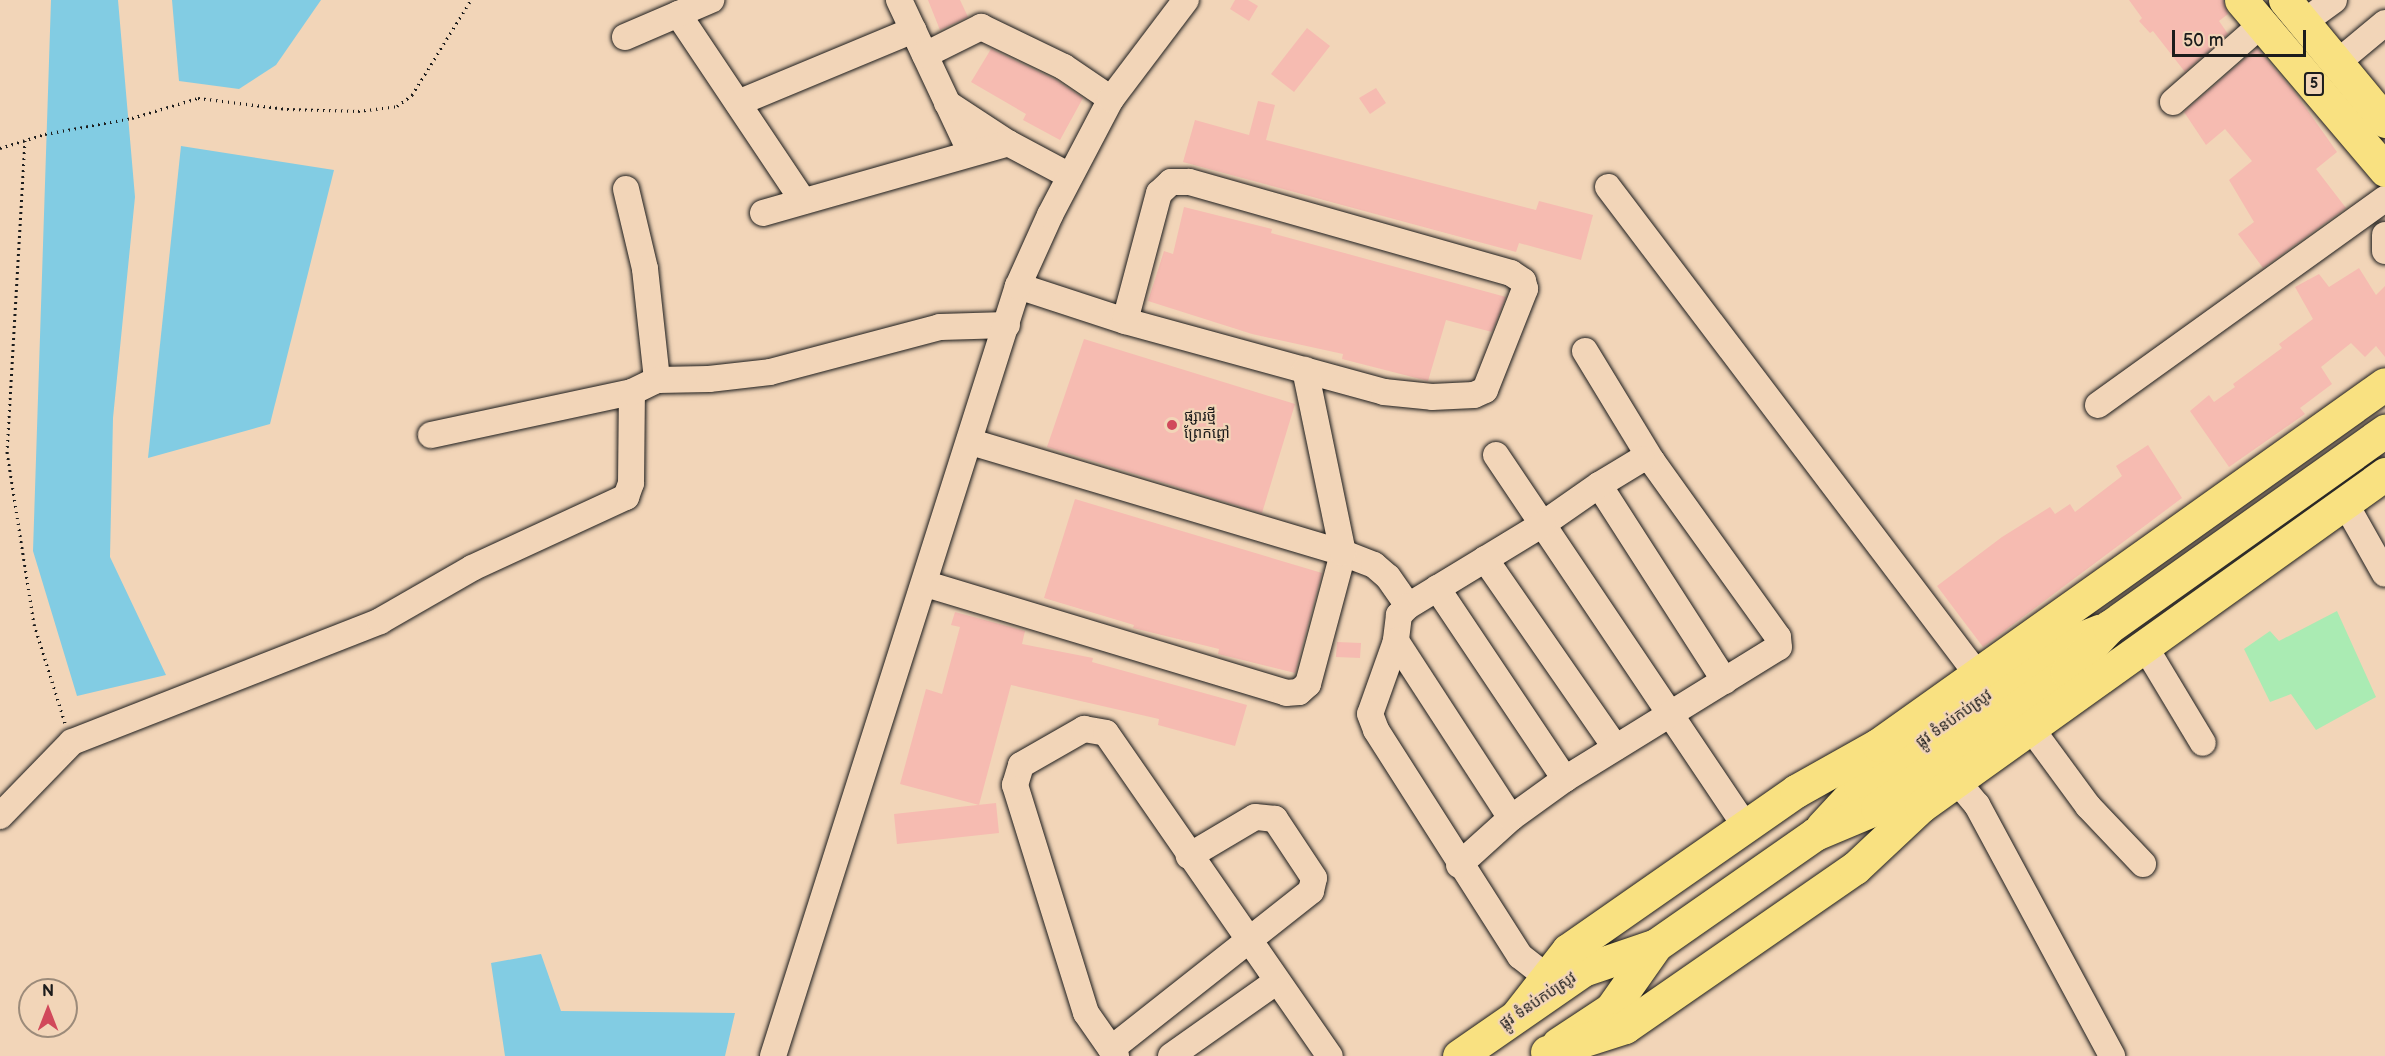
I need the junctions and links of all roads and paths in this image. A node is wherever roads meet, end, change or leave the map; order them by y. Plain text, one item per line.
1 (471, 0) edge
2 (711, 0) edge
3 (899, 0) edge
4 (1186, 0) edge
5 (2241, 0) edge
6 (2334, 0) edge
7 (2294, 11) edge
8 (678, 14) junction
9 (2385, 23) edge
10 (2262, 24) junction
11 (913, 30) junction
12 (625, 37) dead end
13 (925, 55) junction
14 (2338, 62) junction
15 (1111, 99) junction
16 (2173, 102) dead end
17 (738, 103) junction
18 (947, 103) junction
19 (2385, 120) edge
20 (24, 140) junction
21 (1008, 143) junction
22 (0, 148) edge
23 (971, 153) junction
24 (2385, 170) edge
25 (1070, 176) junction
26 (1608, 187) dead end
27 (626, 189) dead end
28 (2385, 199) edge
29 (803, 201) junction
30 (763, 213) dead end
31 (2385, 235) edge
32 (2385, 251) edge
33 (1018, 286) junction
34 (1125, 321) junction
35 (1007, 325) junction
36 (1585, 351) dead end
37 (1305, 370) junction
38 (657, 380) junction
39 (2385, 384) edge
40 (632, 392) junction
41 (2097, 405) dead end
42 (2385, 431) edge
43 (431, 435) dead end
44 (971, 442) junction
45 (1497, 455) dead end
46 (1652, 461) junction
47 (2385, 474) edge
48 (1599, 484) junction
49 (2345, 502) junction
50 (1543, 524) junction
51 (1343, 553) junction
52 (1485, 559) junction
53 (2385, 574) edge
54 (927, 584) junction
55 (1437, 588) junction
56 (1408, 606) junction
57 (1396, 641) junction
58 (2144, 645) junction
59 (1977, 674) junction
60 (1725, 681) junction
61 (1673, 715) junction
62 (2030, 727) junction
63 (72, 742) junction
64 (2203, 743) dead end
65 (1616, 747) junction
66 (1565, 779) junction
67 (1956, 780) junction
68 (0, 816) edge
69 (1511, 818) junction
70 (1746, 826) junction
71 (1189, 856) junction
72 (2143, 864) dead end
73 (1459, 865) junction
74 (1248, 943) junction
75 (1656, 945) junction
76 (1547, 976) junction
77 (1276, 982) junction
78 (1518, 1014) junction
79 (1113, 1052) edge
80 (1544, 1054) edge
81 (773, 1056) edge
82 (1171, 1056) edge
83 (1330, 1056) edge
84 (1459, 1056) edge
85 (2112, 1056) edge

1 - 20 path
2 - 8 street
3 - 11 street
4 - 15 street
5 - 10 main road, 5
6 - 7 street
7 - 14 main road, 5
8 - 12 street
8 - 17 street
9 - 14 street
10 - 16 street
10 - 24 main road, 5
11 - 13 street
11 - 17 street
13 - 15 street
13 - 18 street
14 - 19 main road, 5
15 - 25 street
17 - 29 street
18 - 21 street
18 - 23 street
20 - 22 path
20 - 63 path
21 - 23 street
21 - 25 street
23 - 29 street
25 - 33 street
26 - 59 street
27 - 38 street
28 - 41 street
29 - 30 street
31 - 32 street
33 - 34 street
33 - 35 street
34 - 37 street
34 - 37 street
35 - 38 street
35 - 44 street
36 - 46 street
37 - 51 street
38 - 40 street
39 - 59 main road
40 - 43 street
40 - 63 street
42 - 75 main road, ផ្លូវ ទំនប់កប់ស្រូវ
44 - 51 street
44 - 54 street
45 - 50 street
46 - 48 street
46 - 60 street
47 - 49 main road
48 - 50 street
48 - 60 street
49 - 53 street
49 - 58 main road
50 - 52 street
50 - 61 street
51 - 54 street
51 - 56 street
52 - 55 street
52 - 65 street
54 - 81 street
55 - 56 street
55 - 66 street
56 - 57 street
57 - 69 street
57 - 73 street
58 - 62 main road
58 - 64 street
59 - 70 main road
60 - 61 street
61 - 65 street
61 - 70 street
62 - 67 main road
62 - 72 street
63 - 68 street
65 - 66 street
66 - 69 street
67 - 80 main road
67 - 85 street
69 - 73 street
70 - 76 main road
71 - 74 street
71 - 74 street
71 - 79 street
73 - 76 street
74 - 77 street
74 - 79 street
75 - 78 main road, ផ្លូវ ទំនប់កប់ស្រូវ
75 - 80 main road, ផ្លូវ ទំនប់កប់ស្រូវ
76 - 78 main road
77 - 82 street
77 - 83 street
78 - 84 main road, ផ្លូវ ទំនប់កប់ស្រូវ

